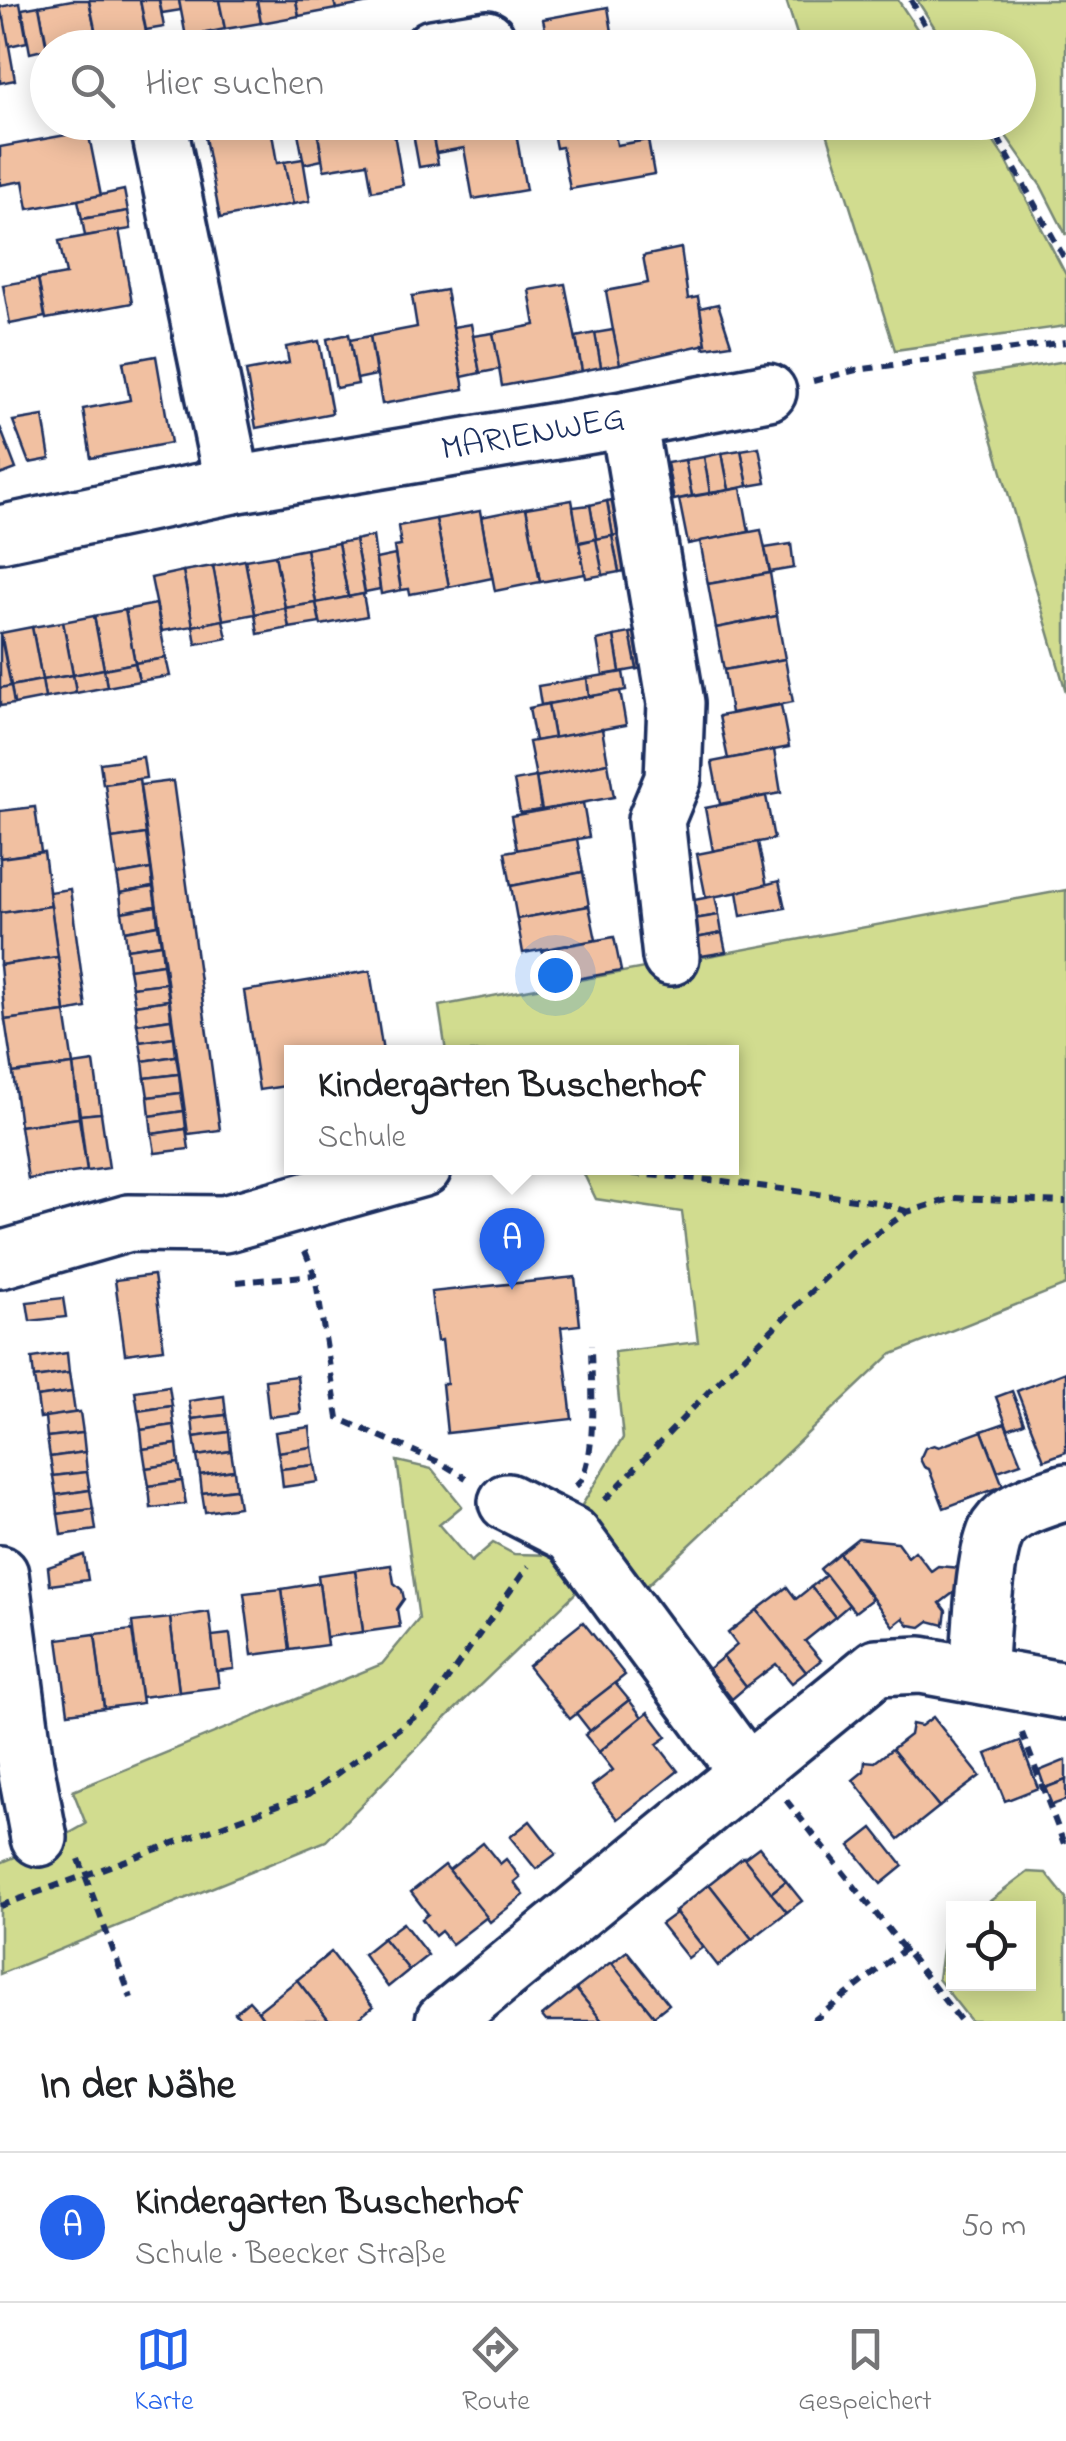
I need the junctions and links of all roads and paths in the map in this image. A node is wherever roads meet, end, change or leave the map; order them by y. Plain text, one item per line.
1 (911, 0) edge
2 (927, 30) edge
3 (162, 140) edge
4 (999, 140) edge
5 (1066, 261) edge
6 (1066, 342) edge
7 (768, 392) joint
8 (628, 419) junction
9 (233, 486) junction
10 (0, 534) edge
11 (671, 956) dead end
12 (399, 1175) edge
13 (648, 1175) edge
14 (288, 1208) junction
15 (907, 1212) dead end
16 (0, 1260) edge
17 (315, 1275) junction
18 (237, 1282) dead end
19 (591, 1345) dead end
20 (1066, 1492) edge
21 (507, 1502) junction
22 (0, 1574) edge
23 (990, 1677) junction
24 (1066, 1692) edge
25 (752, 1768) junction
26 (37, 1828) joint
27 (1066, 1849) edge
28 (906, 1948) junction
29 (131, 1998) dead end
30 (444, 2021) edge
31 (814, 2021) edge
32 (961, 2021) edge

1 - 2 path
3 - 9 street
4 - 5 path
6 - 7 path
7 - 8 street, MARIENWEG
8 - 9 street, MARIENWEG
8 - 11 street
9 - 10 street, MARIENWEG
12 - 14 street
13 - 15 path
14 - 16 street
14 - 17 path
17 - 18 path
17 - 21 path
19 - 21 path
20 - 23 street
21 - 25 street
22 - 26 street
23 - 24 street
23 - 25 street
23 - 27 path
25 - 28 path
25 - 30 street
26 - 29 path
28 - 31 path
28 - 32 path

